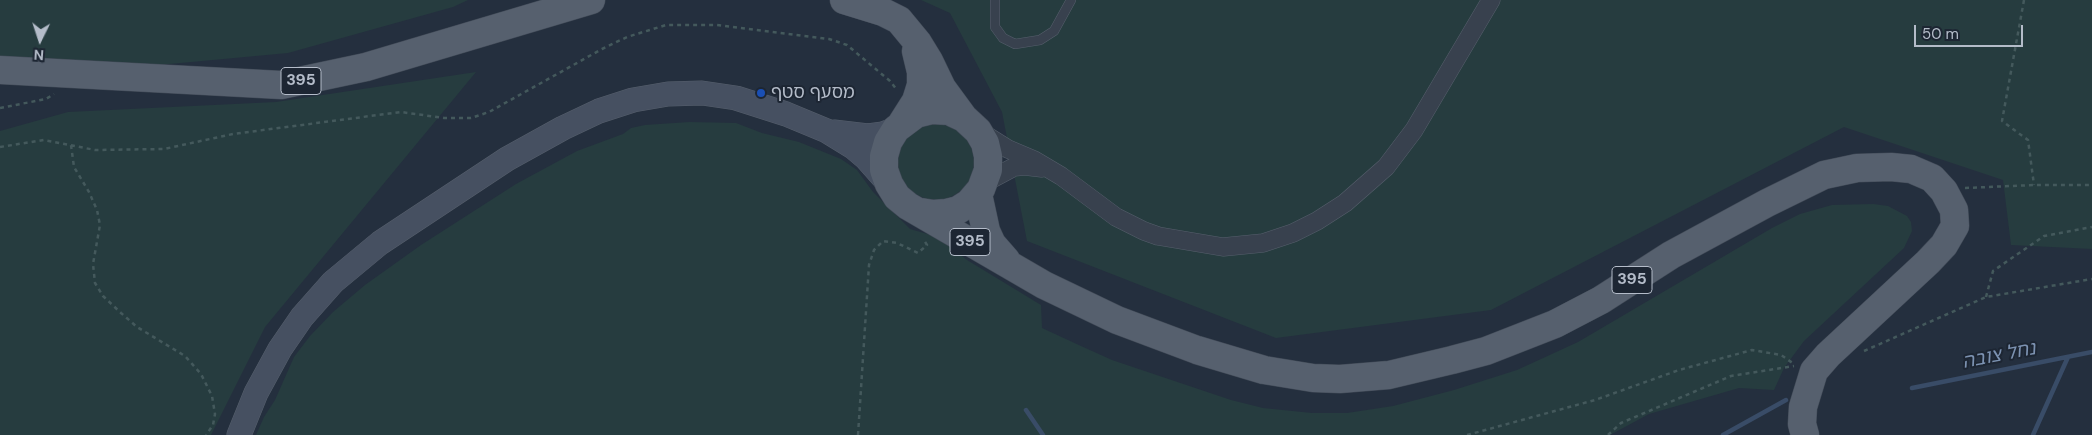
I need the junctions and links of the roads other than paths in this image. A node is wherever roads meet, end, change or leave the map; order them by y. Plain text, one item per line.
1 (591, 0) edge
2 (844, 0) edge
3 (995, 0) edge
4 (1071, 0) edge
5 (1491, 0) edge
6 (910, 33) junction
7 (0, 70) edge
8 (971, 124) junction
9 (899, 126) junction
10 (827, 132) junction
11 (1061, 176) junction
12 (889, 184) junction
13 (981, 189) junction
14 (922, 225) junction
15 (1020, 270) junction
16 (239, 435) edge
17 (1805, 435) edge

1 - 7 main road, 395
2 - 6 main road, 395
3 - 4 lane
5 - 11 street
6 - 8 main road, 395
6 - 9 main road, 395
8 - 9 main road
8 - 11 street
8 - 13 main road, 395
9 - 10 main road
9 - 12 main road, 395
10 - 12 main road
10 - 16 main road
11 - 13 street
12 - 14 main road, 395
13 - 14 main road, 395
13 - 15 main road, 395
14 - 15 main road, 395
15 - 17 main road, 395

